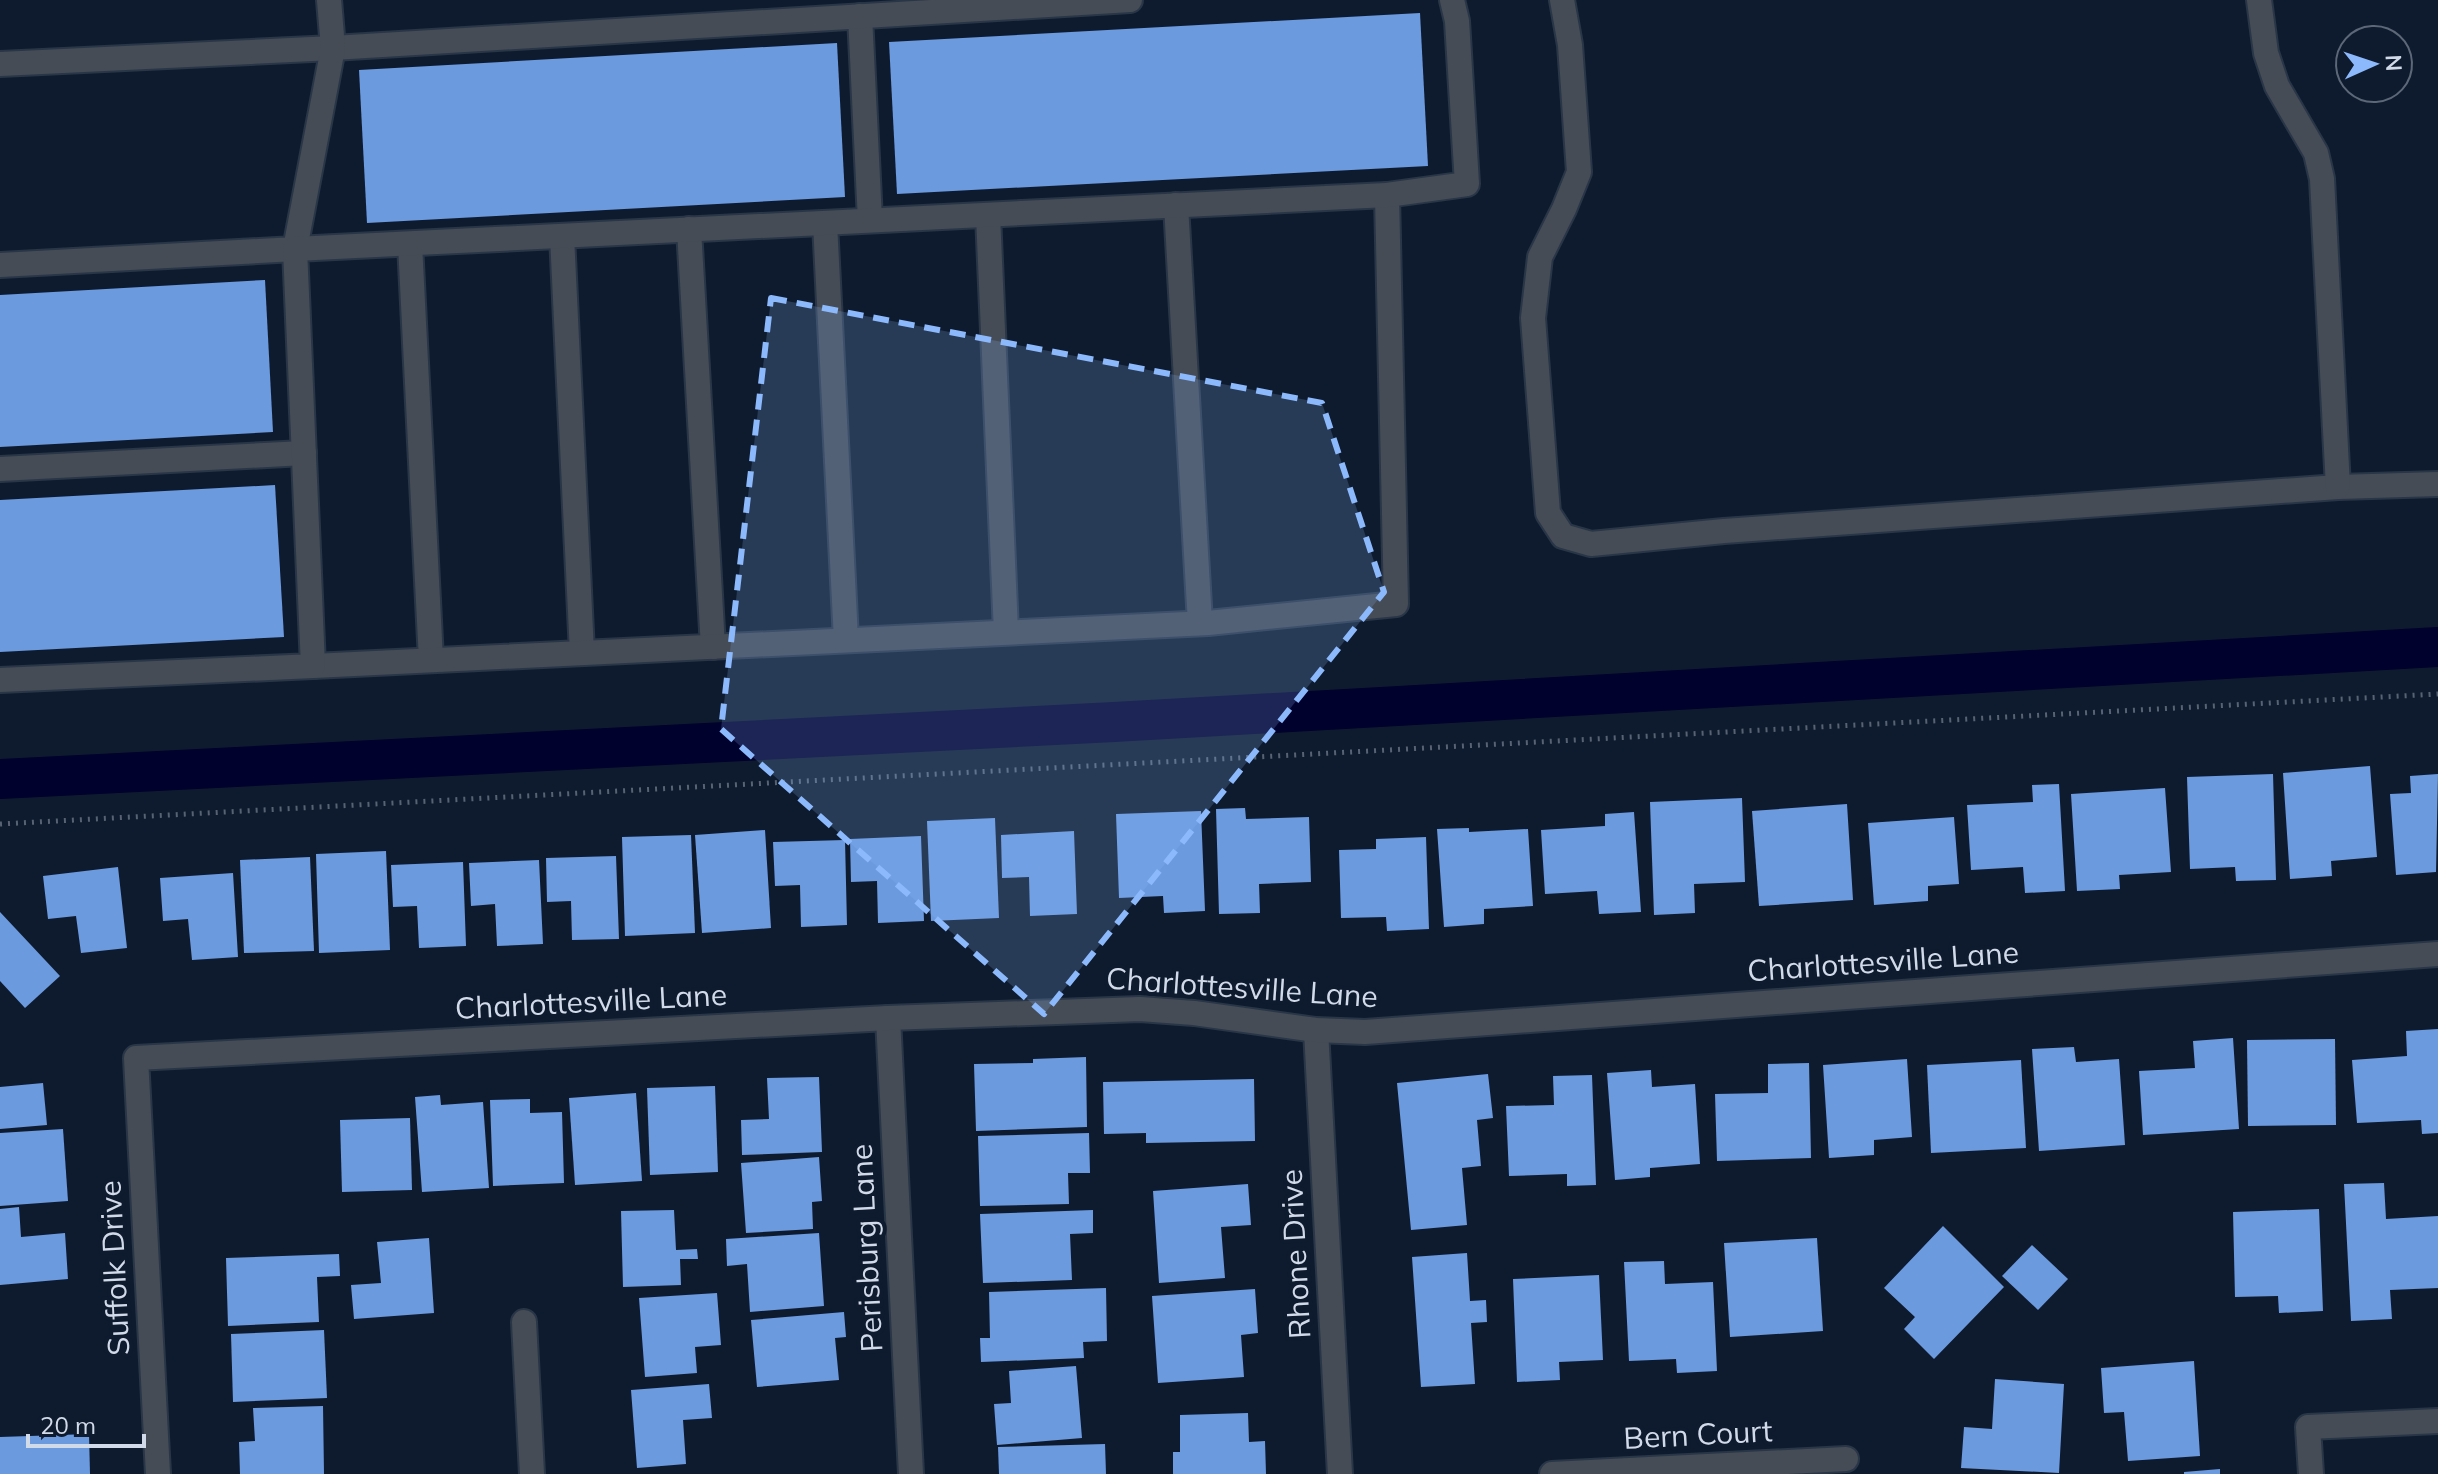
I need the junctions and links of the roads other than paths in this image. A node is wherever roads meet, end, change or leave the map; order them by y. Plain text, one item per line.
1 (329, 0) edge
2 (1130, 0) edge
3 (1452, 0) edge
4 (1562, 0) edge
5 (2259, 0) edge
6 (860, 16) junction
7 (333, 48) junction
8 (0, 64) edge
9 (1387, 195) junction
10 (1176, 205) junction
11 (988, 215) junction
12 (870, 220) junction
13 (825, 223) junction
14 (689, 229) junction
15 (562, 236) junction
16 (410, 244) junction
17 (295, 249) junction
18 (0, 265) edge
19 (304, 453) junction
20 (0, 469) edge
21 (2438, 484) edge
22 (2338, 487) junction
23 (1200, 623) junction
24 (1006, 632) junction
25 (846, 640) junction
26 (713, 647) junction
27 (582, 653) junction
28 (431, 660) junction
29 (313, 666) junction
30 (0, 680) edge
31 (2438, 954) edge
32 (888, 1018) junction
33 (1316, 1030) junction
34 (136, 1058) joint
35 (524, 1322) dead end
36 (2438, 1421) edge
37 (1846, 1459) dead end
38 (158, 1474) edge
39 (532, 1474) edge
40 (911, 1474) edge
41 (1340, 1474) edge
42 (1552, 1474) edge
43 (2311, 1474) edge

1 - 7 street
2 - 6 street
3 - 9 street
4 - 22 street
5 - 22 street
6 - 7 street
6 - 12 street
7 - 8 street
7 - 17 street
9 - 10 street
9 - 23 street
10 - 11 street
10 - 23 street
11 - 12 street
11 - 24 street
12 - 13 street
13 - 14 street
13 - 25 street
14 - 15 street
14 - 26 street
15 - 16 street
15 - 27 street
16 - 17 street
16 - 28 street
17 - 18 street
17 - 19 street
19 - 20 street
19 - 29 street
21 - 22 street
23 - 24 street
24 - 25 street
25 - 26 street
26 - 27 street
27 - 28 street
28 - 29 street
29 - 30 street
31 - 33 street, Charlottesville Lane
32 - 33 street, Charlottesville Lane
32 - 34 street, Charlottesville Lane
32 - 40 street, Perisburg Lane
33 - 41 street, Rhone Drive
34 - 38 street, Suffolk Drive
35 - 39 street
36 - 43 street
37 - 42 street, Bern Court

